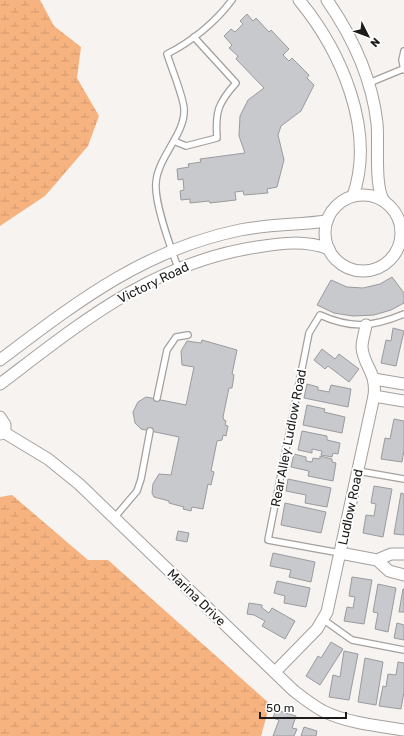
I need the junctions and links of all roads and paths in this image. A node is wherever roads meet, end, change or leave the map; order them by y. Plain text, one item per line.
1 (232, 0) edge
2 (299, 0) edge
3 (327, 0) edge
4 (194, 37) junction
5 (404, 51) edge
6 (404, 70) edge
7 (369, 83) junction
8 (174, 141) junction
9 (353, 196) junction
10 (384, 201) junction
11 (401, 219) edge
12 (327, 221) junction
13 (329, 249) junction
14 (172, 251) junction
15 (404, 252) edge
16 (390, 260) junction
17 (178, 268) junction
18 (404, 314) edge
19 (366, 325) junction
20 (188, 335) dead end
21 (0, 360) edge
22 (374, 379) junction
23 (0, 384) edge
24 (404, 384) edge
25 (374, 396) junction
26 (157, 398) dead end
27 (404, 401) edge
28 (0, 417) edge
29 (150, 431) dead end
30 (3, 434) edge
31 (358, 471) junction
32 (404, 479) edge
33 (115, 517) junction
34 (340, 553) junction
35 (404, 554) edge
36 (377, 560) junction
37 (404, 575) edge
38 (324, 620) junction
39 (404, 650) edge
40 (275, 672) junction
41 (404, 730) edge
42 (377, 731) edge

1 - 4 lane
2 - 9 street
3 - 7 street
4 - 8 lane
4 - 8 lane
5 - 6 lane
6 - 7 lane
7 - 10 street
8 - 14 lane
9 - 10 street
9 - 12 street
10 - 11 street
11 - 16 street
12 - 13 street
12 - 14 street, Victory Road
13 - 16 street
13 - 17 street, Victory Road
14 - 17 lane
14 - 21 street, Victory Road
15 - 16 street
17 - 23 street, Victory Road
18 - 19 lane
19 - 22 street, Ludlow Road
19 - 34 lane, Rear Alley Ludlow Road
20 - 26 lane
22 - 24 street
22 - 25 street, Ludlow Road
25 - 27 street
25 - 31 street, Ludlow Road
28 - 30 street, Marina Drive
29 - 33 lane
30 - 33 street, Marina Drive
31 - 32 lane
31 - 34 street, Ludlow Road
33 - 40 street, Marina Drive
34 - 36 street
34 - 38 street, Ludlow Road
35 - 36 street
36 - 37 street
38 - 39 lane
38 - 40 street, Ludlow Road
40 - 42 street, Marina Drive
41 - 42 street, Marina Drive

